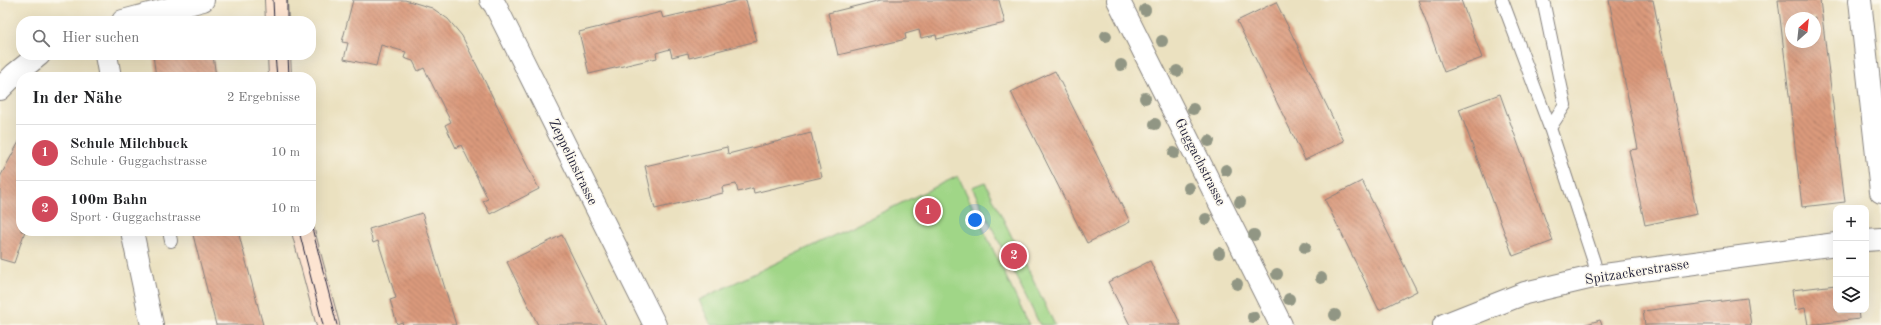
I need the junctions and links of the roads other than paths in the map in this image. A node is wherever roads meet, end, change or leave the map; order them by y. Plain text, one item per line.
1 (203, 0) edge
2 (276, 0) edge
3 (491, 0) edge
4 (1118, 0) edge
5 (1502, 0) edge
6 (1543, 0) edge
7 (1860, 0) edge
8 (142, 16) edge
9 (277, 16) edge
10 (33, 60) edge
11 (107, 60) edge
12 (279, 60) edge
13 (18, 72) edge
14 (109, 72) edge
15 (280, 72) edge
16 (16, 73) edge
17 (0, 89) edge
18 (1550, 128) junction
19 (1881, 192) edge
20 (133, 236) edge
21 (304, 236) edge
22 (1881, 238) edge
23 (1869, 240) edge
24 (1833, 244) edge
25 (1597, 276) junction
26 (152, 325) edge
27 (328, 325) edge
28 (655, 325) edge
29 (1281, 325) edge
30 (1444, 325) edge

1 - 8 street
2 - 9 street
3 - 28 street, Zeppelinstrasse
4 - 29 street, Guggachstrasse
5 - 18 lane
6 - 18 lane
7 - 19 street
10 - 13 street
11 - 14 street
12 - 15 street
16 - 17 street
18 - 25 lane
20 - 26 street
21 - 27 street
22 - 23 street
24 - 25 street, Spitzackerstrasse
25 - 30 street, Spitzackerstrasse

